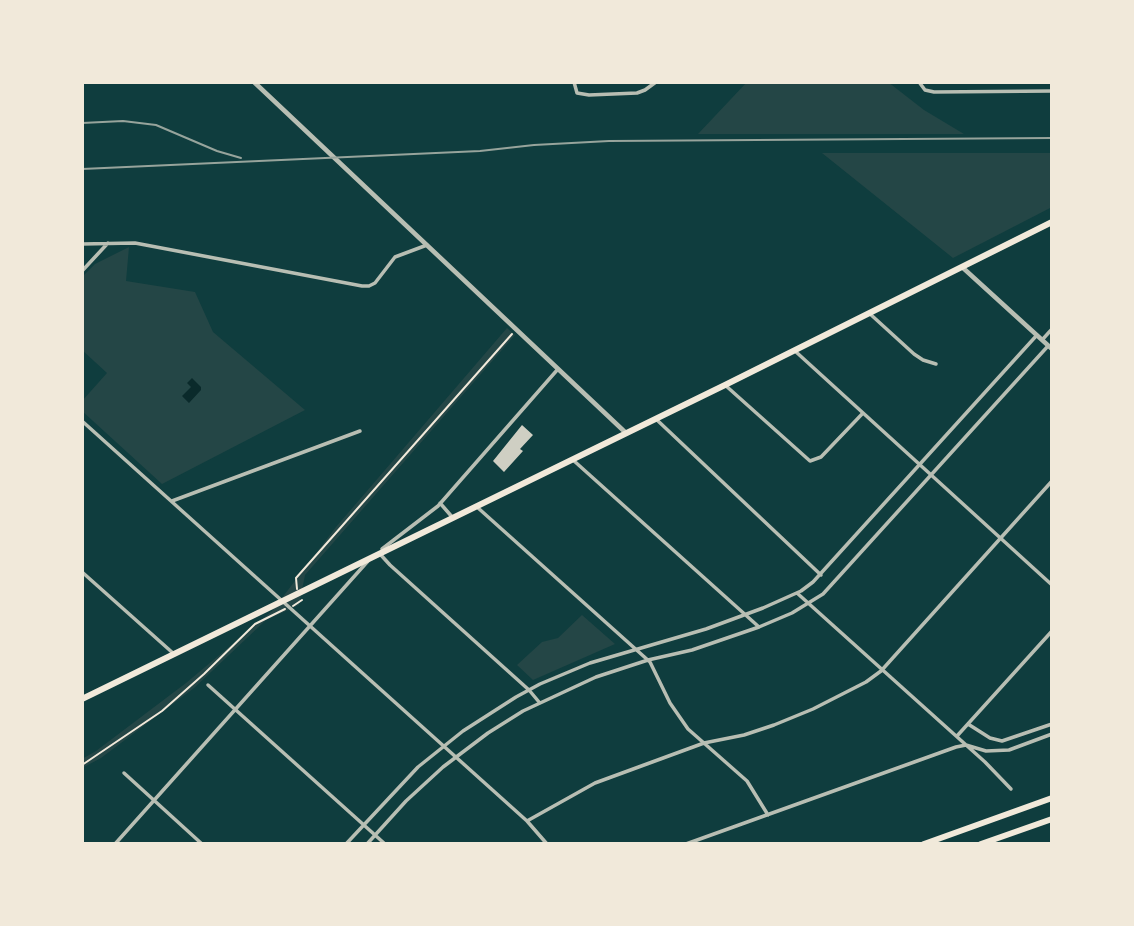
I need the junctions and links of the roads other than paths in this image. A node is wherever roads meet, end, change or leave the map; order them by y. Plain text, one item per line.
1 (254, 82) edge
2 (574, 82) edge
3 (656, 82) edge
4 (919, 82) edge
5 (1000, 82) edge
6 (1000, 91) junction
7 (1052, 91) edge
8 (1052, 222) edge
9 (108, 243) junction
10 (82, 244) edge
11 (427, 245) junction
12 (962, 267) junction
13 (82, 271) edge
14 (869, 313) junction
15 (1052, 329) edge
16 (1037, 335) junction
17 (1042, 340) junction
18 (1050, 347) edge
19 (794, 350) junction
20 (936, 364) dead end
21 (558, 369) junction
22 (724, 385) junction
23 (863, 413) junction
24 (656, 418) junction
25 (82, 421) edge
26 (360, 431) dead end
27 (626, 433) junction
28 (573, 459) junction
29 (920, 465) junction
30 (932, 476) junction
31 (1052, 481) edge
32 (172, 501) junction
33 (440, 503) junction
34 (477, 507) junction
35 (453, 518) junction
36 (1000, 538) junction
37 (380, 554) junction
38 (371, 559) junction
39 (82, 572) edge
40 (821, 575) junction
41 (1052, 585) edge
42 (796, 593) junction
43 (283, 601) junction
44 (809, 604) junction
45 (746, 615) junction
46 (310, 626) junction
47 (759, 627) junction
48 (1052, 631) edge
49 (635, 648) junction
50 (174, 654) junction
51 (648, 660) junction
52 (881, 671) junction
53 (208, 685) dead end
54 (529, 690) junction
55 (82, 699) edge
56 (539, 702) junction
57 (236, 709) junction
58 (968, 724) junction
59 (1052, 724) edge
60 (1052, 734) edge
61 (956, 737) junction
62 (704, 743) junction
63 (443, 746) junction
64 (966, 746) junction
65 (455, 757) junction
66 (124, 773) dead end
67 (1012, 789) dead end
68 (1052, 798) edge
69 (154, 801) junction
70 (768, 815) junction
71 (1052, 819) edge
72 (527, 821) junction
73 (364, 824) junction
74 (375, 835) junction
75 (115, 844) edge
76 (202, 844) edge
77 (346, 844) edge
78 (367, 844) edge
79 (385, 844) edge
80 (547, 844) edge
81 (686, 844) edge
82 (924, 844) edge
83 (981, 844) edge

1 - 11 street
2 - 3 street
4 - 6 street
5 - 6 street
6 - 7 street
8 - 12 main road
9 - 10 street
9 - 11 street
9 - 13 street
11 - 21 street
12 - 14 main road
12 - 16 street
14 - 19 main road
14 - 20 street
15 - 17 street
16 - 17 street
16 - 29 street
17 - 18 street
18 - 30 street
19 - 22 main road
19 - 23 street
21 - 27 street
21 - 33 street
22 - 23 street
22 - 24 main road
23 - 29 street
24 - 27 main road
24 - 40 street
25 - 32 street
26 - 32 street
27 - 28 main road
28 - 34 main road
28 - 45 street
29 - 30 street
29 - 40 street
30 - 36 street
30 - 44 street
31 - 36 street
32 - 43 street
33 - 35 street
33 - 38 street
34 - 35 main road
34 - 49 street
35 - 37 main road
36 - 41 street
36 - 52 street
37 - 38 main road
37 - 54 street
38 - 43 main road
38 - 46 street
39 - 50 street
40 - 42 street
42 - 44 street
42 - 45 street
43 - 46 street
43 - 50 main road
44 - 47 street
44 - 52 street
45 - 47 street
45 - 49 street
46 - 57 street
46 - 63 street
47 - 51 street
48 - 58 street
49 - 51 street
49 - 54 street
50 - 55 main road
51 - 56 street
51 - 62 street
52 - 61 street
52 - 62 street
53 - 57 street
54 - 56 street
54 - 63 street
56 - 65 street
57 - 69 street
57 - 73 street
58 - 59 street
58 - 61 street
60 - 64 street
61 - 64 street
62 - 70 street
62 - 72 street
63 - 65 street
63 - 73 street
64 - 67 street
64 - 70 street
65 - 72 street
65 - 74 street
66 - 69 street
68 - 82 main road
69 - 75 street
69 - 76 street
70 - 81 street
71 - 83 main road
72 - 80 street
73 - 74 street
73 - 77 street
74 - 78 street
74 - 79 street

